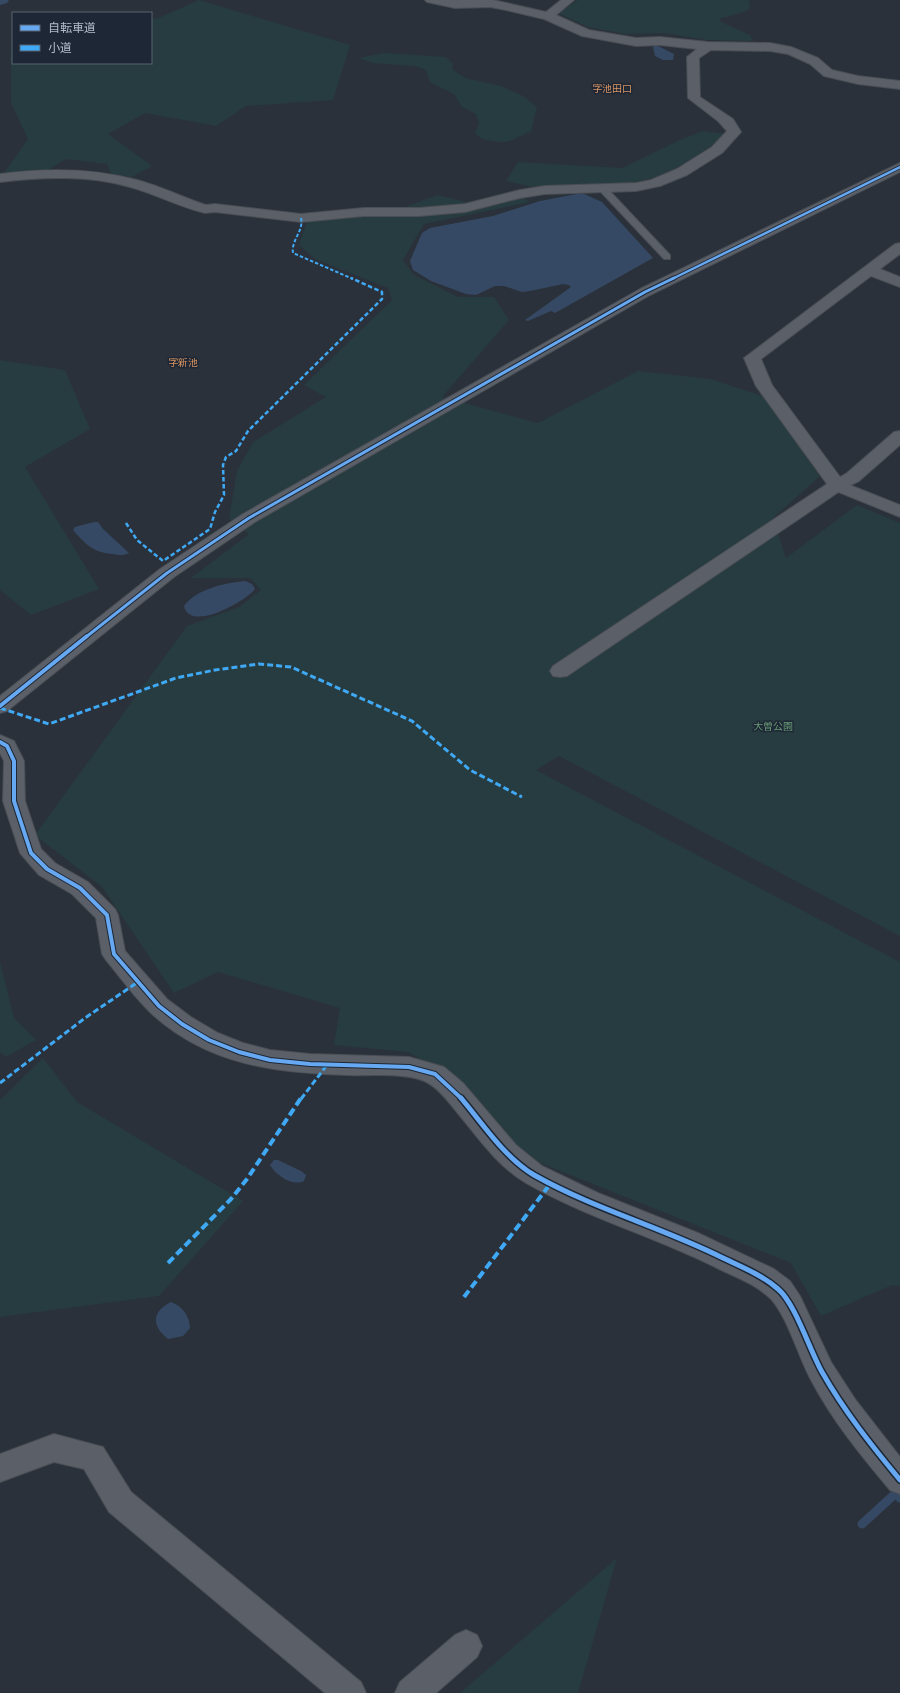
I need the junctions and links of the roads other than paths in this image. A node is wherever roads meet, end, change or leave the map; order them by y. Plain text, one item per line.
1 (431, 0) edge
2 (568, 0) edge
3 (548, 16) junction
4 (708, 46) junction
5 (900, 85) edge
6 (900, 167) edge
7 (0, 178) edge
8 (602, 188) junction
9 (900, 247) edge
10 (668, 257) dead end
11 (870, 270) junction
12 (900, 282) edge
13 (900, 436) edge
14 (837, 485) junction
15 (900, 512) edge
16 (560, 671) dead end
17 (0, 706) edge
18 (0, 742) edge
19 (0, 1468) edge
20 (900, 1480) edge
21 (466, 1646) dead end
22 (350, 1693) edge
23 (412, 1693) edge

1 - 3 street
2 - 3 street
3 - 4 street
4 - 5 street
4 - 8 street
6 - 17 street
7 - 8 street
8 - 10 lane
9 - 11 street
11 - 12 street
11 - 14 street
13 - 14 street
14 - 15 street
14 - 16 street
18 - 20 street
19 - 22 street
21 - 23 street

